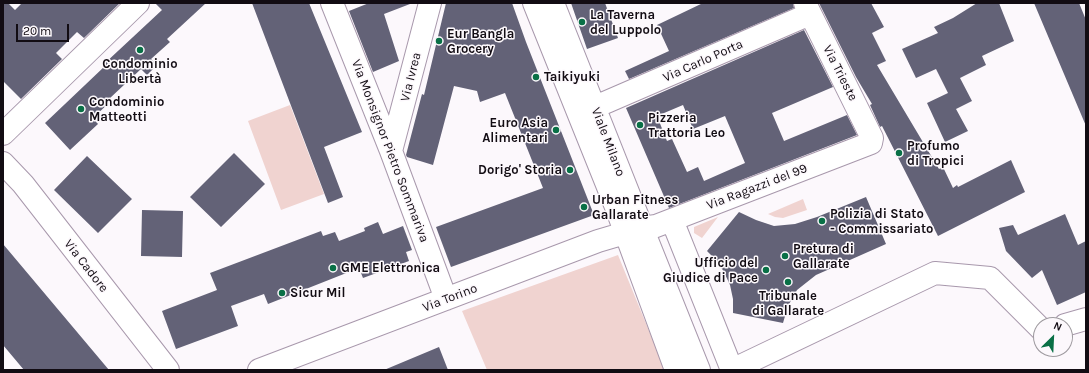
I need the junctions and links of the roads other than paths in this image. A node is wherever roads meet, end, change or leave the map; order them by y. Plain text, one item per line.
1 (138, 3) edge
2 (332, 3) edge
3 (430, 3) edge
4 (534, 3) edge
5 (553, 3) edge
6 (808, 8) edge
7 (595, 107) junction
8 (3, 134) edge
9 (871, 143) joint
10 (392, 151) junction
11 (3, 163) edge
12 (672, 220) junction
13 (634, 230) junction
14 (446, 299) junction
15 (1086, 319) edge
16 (1033, 321) edge
17 (1073, 323) edge
18 (168, 370) edge
19 (259, 370) edge
20 (676, 370) edge
21 (699, 370) edge
22 (731, 370) edge

1 - 8 street
2 - 10 street, Via Monsignor Pietro Sommariva
3 - 10 street, Via Ivrea
4 - 13 street, Viale Milano
5 - 7 street, Viale Milano
6 - 7 street, Via Carlo Porta
6 - 9 street, Via Trieste
7 - 13 street, Viale Milano
9 - 12 street, Via Ragazzi del 99
10 - 14 street, Via Monsignor Pietro Sommariva
11 - 18 street, Via Cadore
12 - 13 street, Via Ragazzi del 99
12 - 22 street
13 - 14 street, Via Torino
13 - 20 street, Viale Milano
13 - 21 street, Viale Milano
14 - 19 street, Via Torino
15 - 17 street
16 - 22 street

